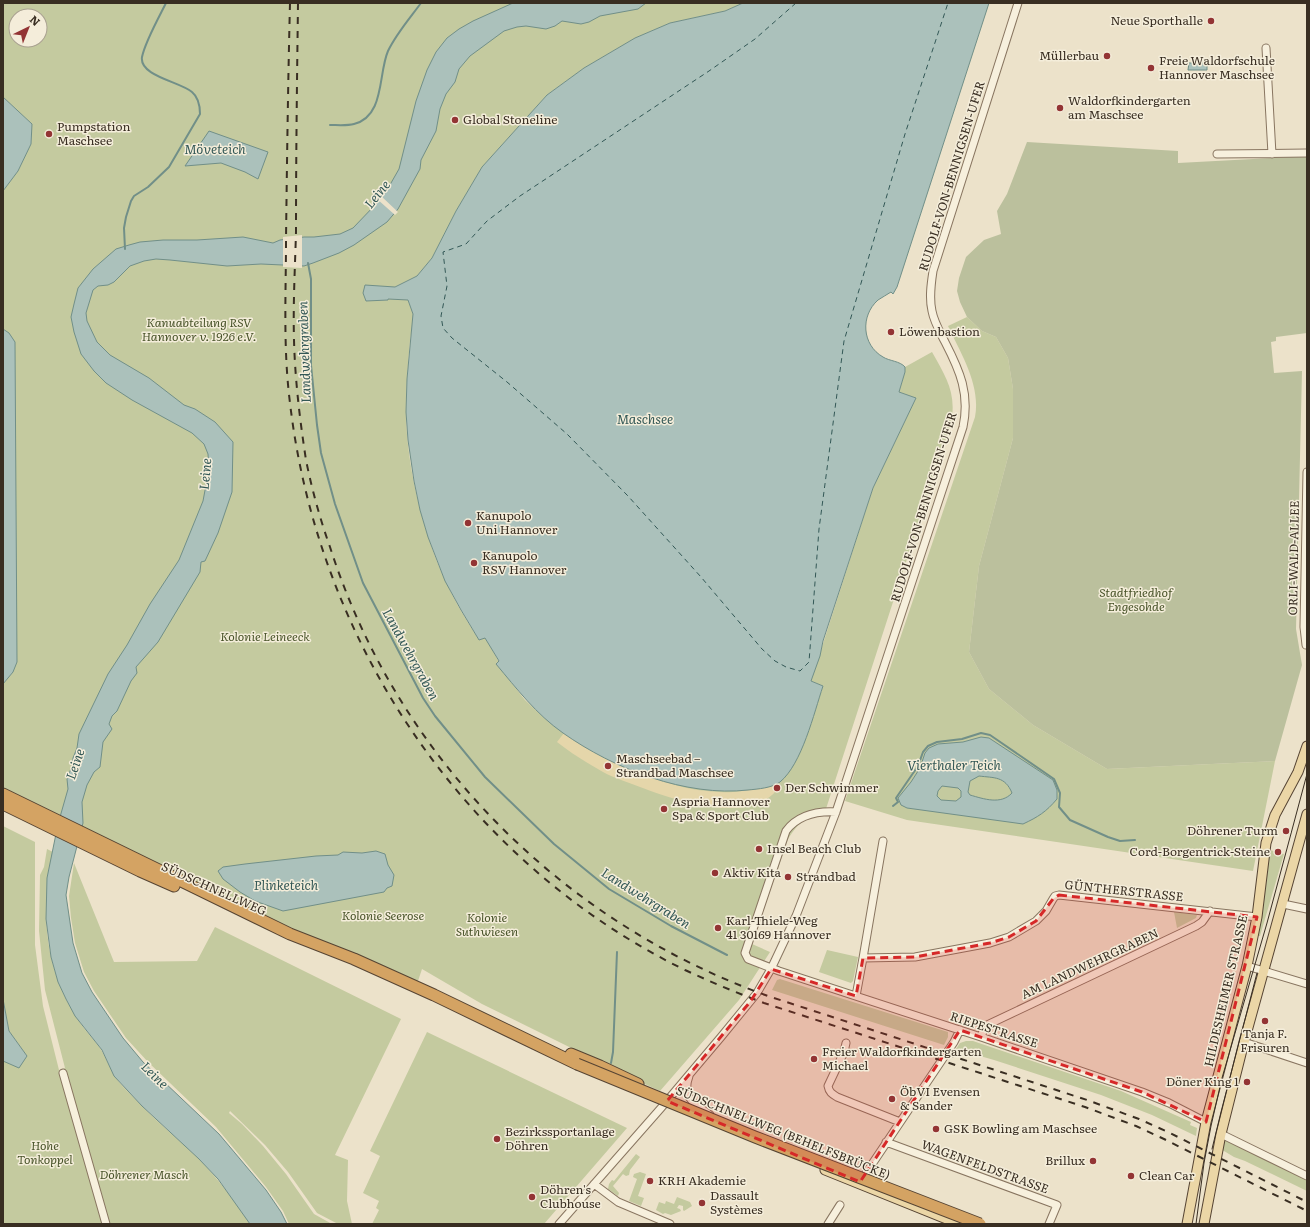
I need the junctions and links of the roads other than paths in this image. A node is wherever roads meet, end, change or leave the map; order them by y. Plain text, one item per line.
1 (1018, 3) edge
2 (1266, 48) dead end
3 (1307, 153) edge
4 (1217, 154) dead end
5 (1272, 154) junction
6 (1307, 472) edge
7 (1306, 644) edge
8 (1307, 746) edge
9 (3, 794) edge
10 (3, 804) edge
11 (26, 810) junction
12 (836, 812) junction
13 (1307, 814) edge
14 (883, 841) dead end
15 (1283, 904) junction
16 (1307, 909) edge
17 (1210, 911) junction
18 (1257, 917) junction
19 (863, 958) junction
20 (1247, 966) junction
21 (772, 969) junction
22 (1263, 972) junction
23 (1307, 984) edge
24 (413, 989) junction
25 (856, 996) junction
26 (484, 1018) junction
27 (960, 1030) junction
28 (981, 1037) junction
29 (1244, 1042) junction
30 (846, 1043) dead end
31 (1307, 1063) edge
32 (577, 1065) junction
33 (63, 1073) dead end
34 (690, 1074) junction
35 (666, 1102) junction
36 (900, 1122) junction
37 (1206, 1122) junction
38 (725, 1127) junction
39 (1222, 1134) junction
40 (886, 1142) junction
41 (1307, 1176) edge
42 (594, 1184) junction
43 (858, 1184) junction
44 (840, 1205) dead end
45 (106, 1224) edge
46 (559, 1224) edge
47 (670, 1224) edge
48 (828, 1224) edge
49 (959, 1224) edge
50 (969, 1224) edge
51 (980, 1224) edge
52 (1049, 1224) edge
53 (1187, 1224) edge
54 (1204, 1224) edge

1 - 12 street, RUDOLF-VON-BENNIGSEN-UFER
2 - 5 street
3 - 5 street
4 - 5 street
6 - 7 street, ORLI-WALD-ALLEE
8 - 18 main road, HILDESHEIMER STRASSE
9 - 11 highway, SÜDSCHNELLWEG
10 - 11 highway, SÜDSCHNELLWEG
11 - 24 highway, SÜDSCHNELLWEG
12 - 21 street, RUDOLF-VON-BENNIGSEN-UFER
12 - 21 street
13 - 15 main road
14 - 19 street
15 - 16 street
15 - 22 main road
17 - 18 street, GÜNTHERSTRASSE
17 - 19 street, GÜNTHERSTRASSE
17 - 28 street, AM LANDWEHRGRABEN
18 - 20 main road, HILDESHEIMER STRASSE
19 - 25 street
20 - 22 street
20 - 37 main road, HILDESHEIMER STRASSE
21 - 25 street, RIEPESTRASSE
21 - 34 street, RUDOLF-VON-BENNIGSEN-UFER
22 - 23 street
22 - 29 main road
24 - 26 highway
24 - 32 highway
25 - 27 street, RIEPESTRASSE
26 - 32 highway
26 - 35 highway
27 - 28 street, RIEPESTRASSE
27 - 36 street
28 - 37 street, RIEPESTRASSE
29 - 31 street
29 - 39 main road
30 - 36 street
32 - 50 highway, SÜDSCHNELLWEG (BEHELFSBRÜCKE)
32 - 51 highway, SÜDSCHNELLWEG (BEHELFSBRÜCKE), bridge
33 - 45 street
34 - 35 street, RUDOLF-VON-BENNIGSEN-UFER
34 - 38 street
35 - 38 main road
35 - 42 street, RUDOLF-VON-BENNIGSEN-UFER
36 - 40 street
37 - 53 main road, HILDESHEIMER STRASSE
38 - 43 main road
39 - 41 street
39 - 54 main road
40 - 43 street
40 - 52 street, WAGENFELDSTRASSE
42 - 46 street, RUDOLF-VON-BENNIGSEN-UFER
42 - 47 street
43 - 49 main road
44 - 48 street

